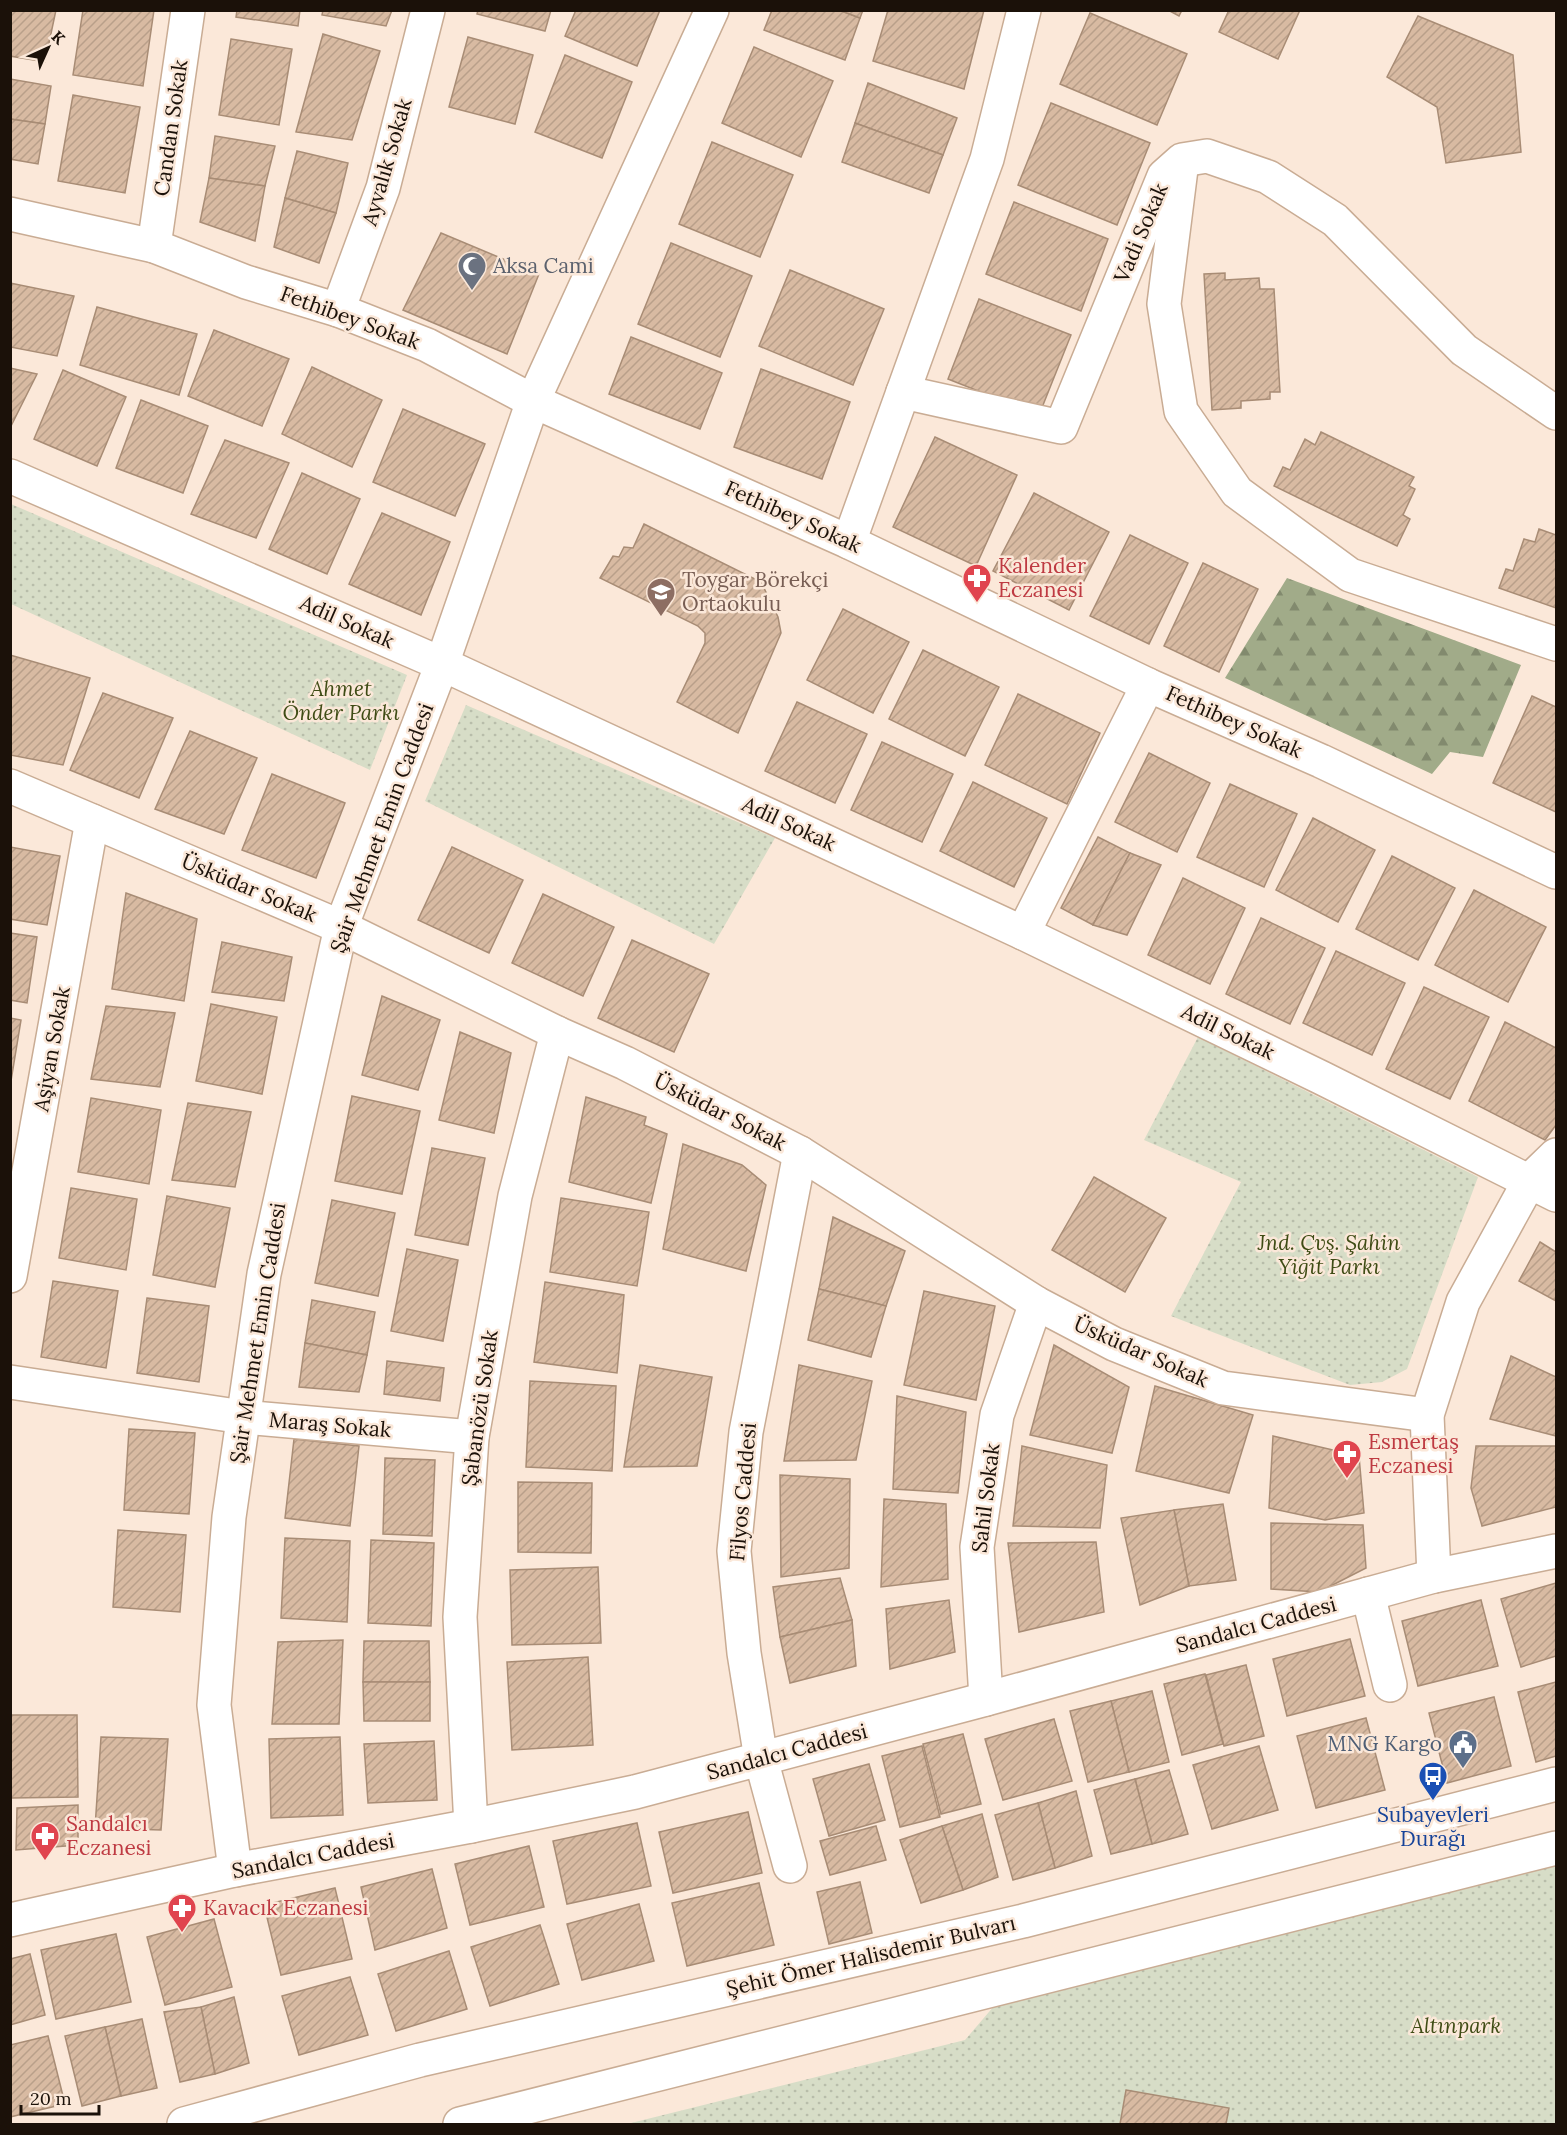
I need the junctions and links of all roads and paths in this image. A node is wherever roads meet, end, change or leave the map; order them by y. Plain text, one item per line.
1 (188, 10) edge
2 (428, 10) edge
3 (712, 10) edge
4 (1024, 10) edge
5 (1182, 159) junction
6 (10, 214) edge
7 (154, 246) junction
8 (338, 310) junction
9 (903, 392) junction
10 (533, 401) junction
11 (1557, 412) edge
12 (10, 476) edge
13 (849, 542) junction
14 (1557, 644) edge
15 (442, 664) junction
16 (1148, 685) junction
17 (10, 786) edge
18 (92, 821) junction
19 (1557, 872) edge
20 (341, 927) junction
21 (1023, 933) junction
22 (557, 1033) junction
23 (800, 1153) junction
24 (1557, 1155) edge
25 (1543, 1188) edge
26 (10, 1276) edge
27 (1036, 1303) junction
28 (10, 1382) edge
29 (1427, 1415) junction
30 (243, 1417) junction
31 (472, 1437) junction
32 (1557, 1551) edge
33 (1434, 1576) junction
34 (1368, 1594) junction
35 (1390, 1685) dead end
36 (986, 1699) junction
37 (761, 1759) junction
38 (1557, 1784) edge
39 (471, 1826) junction
40 (1557, 1848) edge
41 (790, 1866) dead end
42 (235, 1870) junction
43 (10, 1920) edge
44 (184, 2124) edge
45 (460, 2124) edge

1 - 7 main road, Candan Sokak
2 - 8 main road, Ayvalık Sokak
3 - 10 main road, Şair Mehmet Emin Caddesi
4 - 9 main road
5 - 9 main road, Vadi Sokak
5 - 11 main road, Vadi Sokak
5 - 14 main road
6 - 7 main road, Fethibey Sokak
7 - 8 main road, Fethibey Sokak
8 - 10 main road, Fethibey Sokak
9 - 13 main road
10 - 13 main road, Fethibey Sokak
10 - 15 main road, Şair Mehmet Emin Caddesi
12 - 15 main road, Adil Sokak
13 - 16 main road, Fethibey Sokak
15 - 20 main road, Şair Mehmet Emin Caddesi
15 - 21 main road, Adil Sokak
16 - 19 main road, Fethibey Sokak
16 - 21 main road
17 - 18 main road, Üsküdar Sokak
18 - 20 main road, Üsküdar Sokak
18 - 26 main road, Aşiyan Sokak
20 - 22 main road, Üsküdar Sokak
20 - 30 main road, Şair Mehmet Emin Caddesi
21 - 25 main road, Adil Sokak
22 - 23 main road, Üsküdar Sokak
22 - 31 main road, Şabanözü Sokak
23 - 27 main road, Üsküdar Sokak
23 - 37 main road, Filyos Caddesi
24 - 25 main road
25 - 29 main road
27 - 29 main road, Üsküdar Sokak
27 - 36 main road, Sahil Sokak
28 - 30 main road, Maraş Sokak
29 - 33 main road
30 - 31 main road, Maraş Sokak
30 - 42 main road, Şair Mehmet Emin Caddesi
31 - 39 main road, Şabanözü Sokak
32 - 33 main road, Sandalcı Caddesi
33 - 34 main road, Sandalcı Caddesi
34 - 35 main road
34 - 36 main road, Sandalcı Caddesi
36 - 37 main road, Sandalcı Caddesi
37 - 39 main road, Sandalcı Caddesi
37 - 41 main road, Filyos Caddesi
38 - 44 main road, Şehit Ömer Halisdemir Bulvarı
39 - 42 main road, Sandalcı Caddesi
40 - 45 main road
42 - 43 main road, Sandalcı Caddesi

